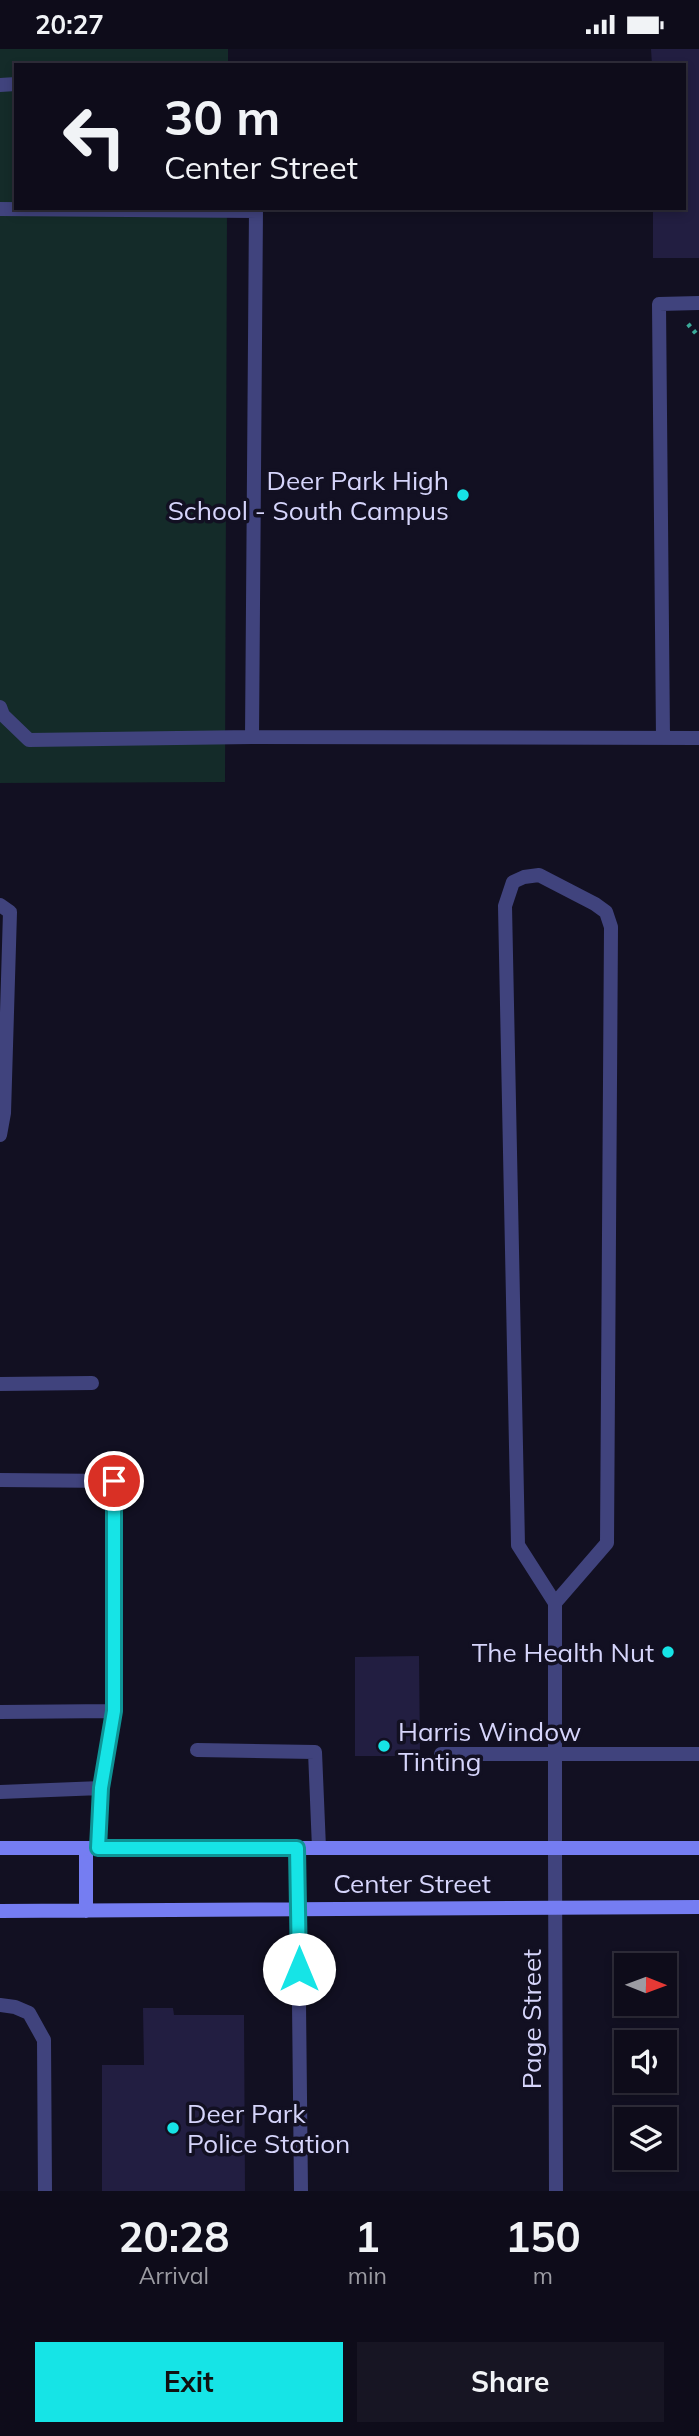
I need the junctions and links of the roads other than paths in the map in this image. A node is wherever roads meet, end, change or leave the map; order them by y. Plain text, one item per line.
1 (256, 210) edge
2 (699, 303) edge
3 (0, 706) edge
4 (252, 737) junction
5 (663, 738) junction
6 (699, 739) edge
7 (0, 905) edge
8 (0, 1135) edge
9 (92, 1383) dead end
10 (0, 1384) edge
11 (0, 1481) edge
12 (555, 1604) junction
13 (114, 1711) junction
14 (0, 1712) edge
15 (197, 1750) dead end
16 (441, 1754) dead end
17 (555, 1754) junction
18 (699, 1754) edge
19 (101, 1788) junction
20 (0, 1792) edge
21 (0, 1848) edge
22 (92, 1848) junction
23 (297, 1848) junction
24 (319, 1848) junction
25 (555, 1848) junction
26 (699, 1848) edge
27 (556, 1907) junction
28 (699, 1907) edge
29 (298, 1908) junction
30 (0, 1911) edge
31 (86, 1911) junction
32 (0, 2005) edge
33 (45, 2191) edge
34 (301, 2191) edge
35 (556, 2191) edge

1 - 4 street
2 - 5 street
3 - 4 street
4 - 5 street
5 - 6 street
7 - 8 street
9 - 10 street
11 - 13 street
12 - 12 street
12 - 17 street, Page Street
13 - 14 street
13 - 19 street
15 - 24 street
16 - 17 street
17 - 18 street
17 - 25 street, Page Street
19 - 20 street
19 - 22 street
21 - 22 main road, Center Street
22 - 23 main road, Center Street
22 - 31 main road
23 - 24 main road, Center Street
23 - 29 main road
24 - 25 main road, Center Street
25 - 26 main road, Center Street
25 - 27 street, Page Street
27 - 28 main road, Center Street
27 - 29 main road, Center Street
27 - 35 street, Page Street
29 - 31 main road, Center Street
29 - 34 street
30 - 31 main road, Center Street
32 - 33 street

